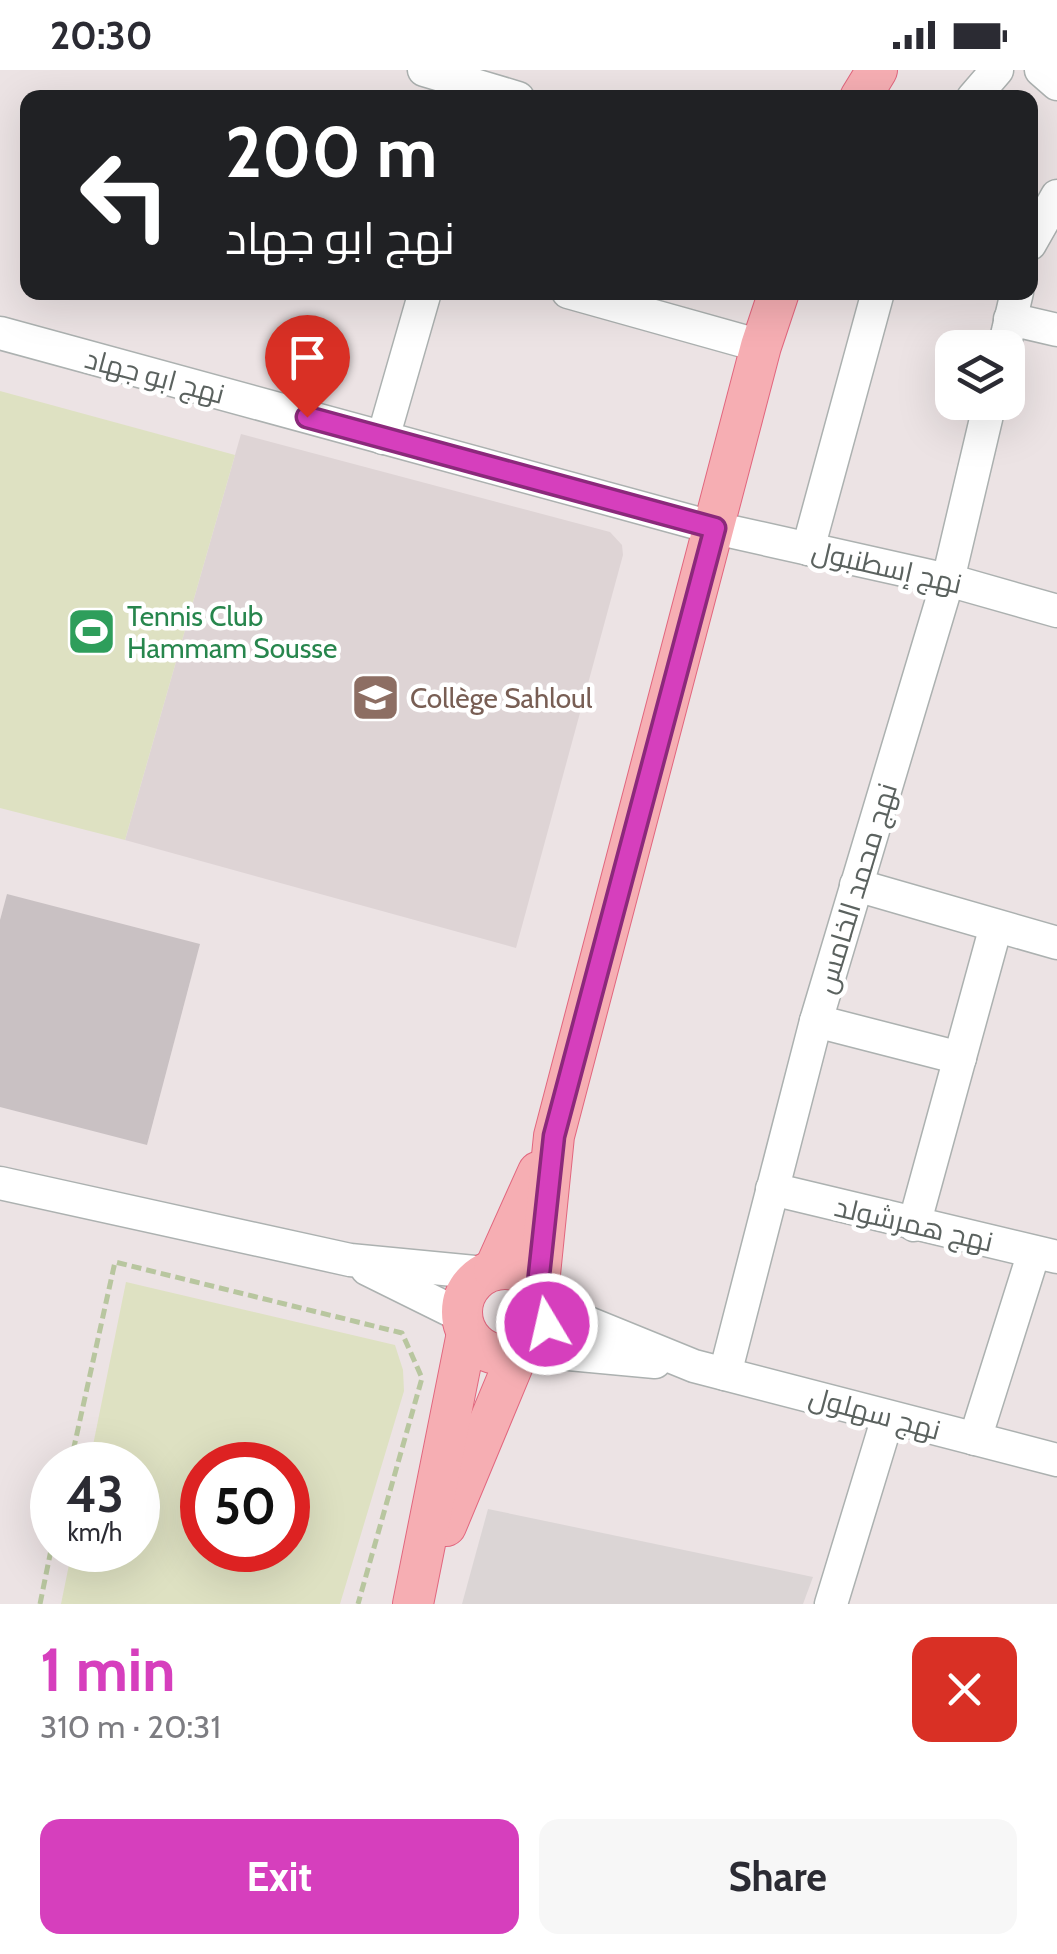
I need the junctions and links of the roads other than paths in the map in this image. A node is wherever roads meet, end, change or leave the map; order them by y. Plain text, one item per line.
1 (424, 70) edge
2 (997, 70) edge
3 (1041, 70) edge
4 (1057, 84) edge
5 (486, 85) edge
6 (980, 90) edge
7 (1057, 196) edge
8 (1038, 230) edge
9 (424, 300) edge
10 (776, 300) edge
11 (876, 300) edge
12 (631, 301) edge
13 (1010, 320) edge
14 (1057, 330) edge
15 (0, 334) edge
16 (762, 346) junction
17 (986, 420) edge
18 (383, 438) junction
19 (715, 528) junction
20 (808, 548) junction
21 (948, 580) junction
22 (1057, 611) edge
23 (856, 885) junction
24 (996, 926) junction
25 (1055, 933) edge
26 (816, 1021) junction
27 (960, 1058) junction
28 (554, 1136) junction
29 (0, 1182) edge
30 (772, 1189) junction
31 (914, 1225) junction
32 (1045, 1255) edge
33 (350, 1260) junction
34 (489, 1272) junction
35 (544, 1296) junction
36 (464, 1324) junction
37 (522, 1352) junction
38 (709, 1370) junction
39 (888, 1417) junction
40 (975, 1439) junction
41 (1057, 1460) edge
42 (413, 1604) edge
43 (831, 1604) edge

1 - 5 street
2 - 6 street
3 - 4 street
7 - 8 street
9 - 18 street
10 - 16 main road
11 - 20 street
12 - 16 street
13 - 14 street
15 - 18 street, نهج ابو جهاد
16 - 19 main road
17 - 21 street, نهج محمد الخامس
18 - 19 street, نهج ابو جهاد
19 - 20 street, نهج إسطنبول
19 - 28 main road
20 - 21 street, نهج إسطنبول
21 - 22 street, نهج إسطنبول
21 - 23 street, نهج محمد الخامس
23 - 24 street
23 - 26 street, نهج محمد الخامس
24 - 25 street
24 - 27 street
26 - 27 street
26 - 30 street, نهج محمد الخامس
27 - 31 street
28 - 34 main road
28 - 35 main road
29 - 33 street
30 - 31 street, نهج همرشولد
30 - 38 street, نهج محمد الخامس
31 - 32 street, نهج همرشولد
32 - 40 street
33 - 34 street
33 - 36 street
34 - 35 main road
34 - 36 main road
35 - 37 main road
35 - 38 street, نهج سهلول
36 - 37 main road
36 - 42 main road
37 - 38 street, نهج سهلول
37 - 42 main road
38 - 39 street, نهج سهلول
39 - 40 street, نهج سهلول
39 - 43 street
40 - 41 street, نهج سهلول

